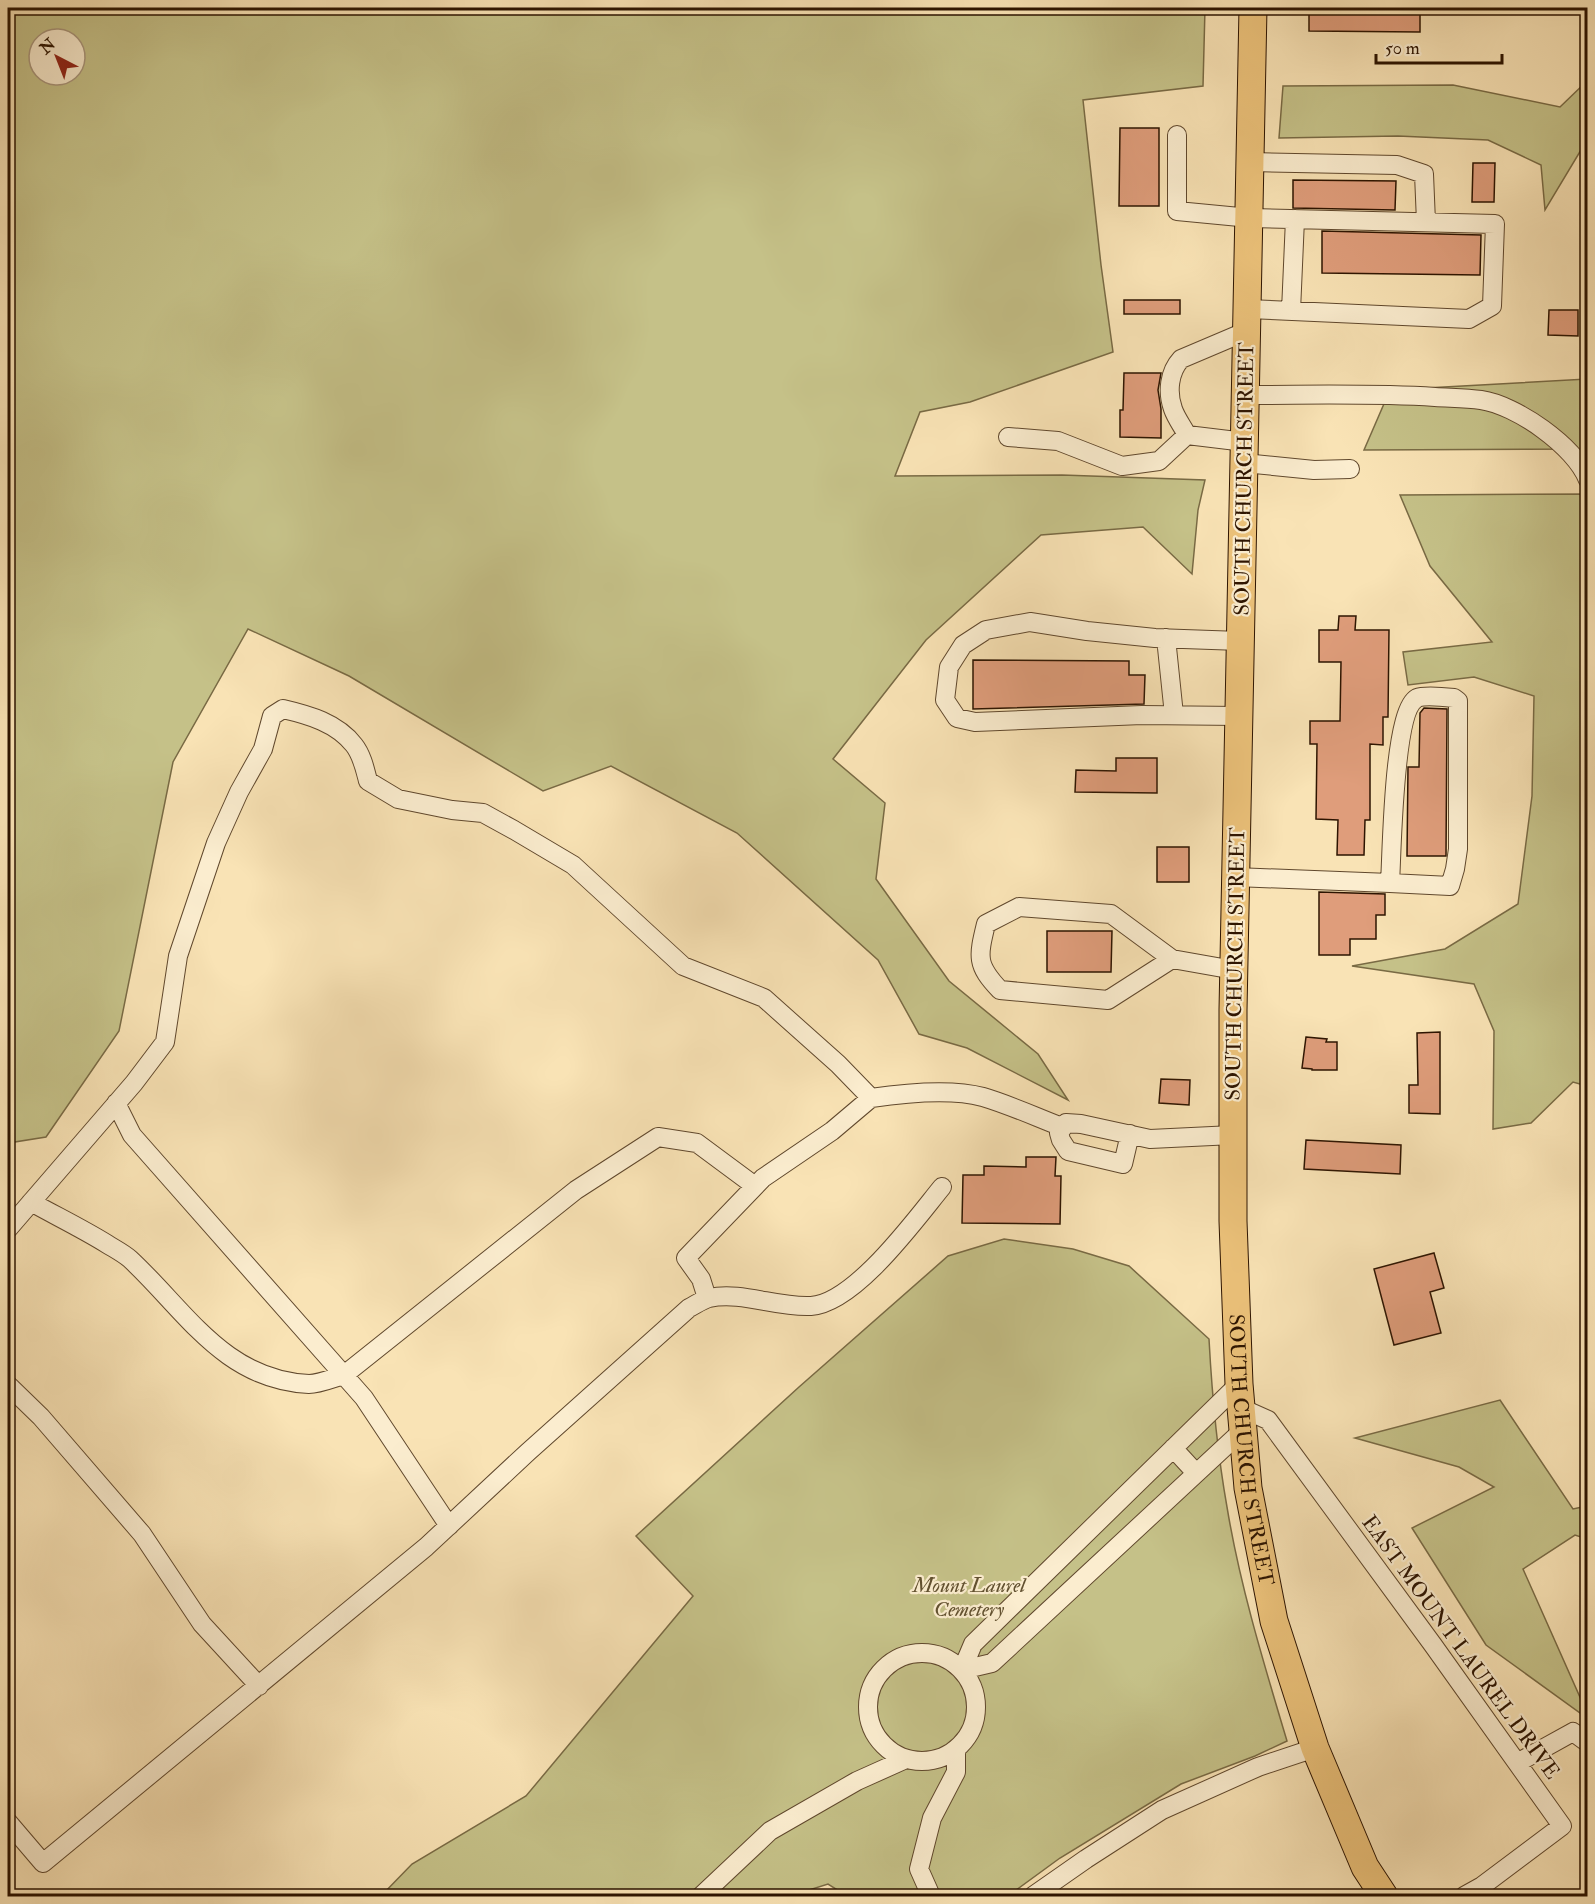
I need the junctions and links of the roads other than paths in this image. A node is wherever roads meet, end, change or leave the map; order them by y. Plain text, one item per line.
1 (1253, 8) edge
2 (1178, 135) dead end
3 (1251, 162) junction
4 (1250, 218) junction
5 (1295, 219) junction
6 (1426, 222) junction
7 (1291, 311) junction
8 (1247, 320) junction
9 (1246, 394) junction
10 (1187, 435) junction
11 (1008, 437) dead end
12 (1245, 453) junction
13 (1350, 469) dead end
14 (1586, 475) edge
15 (1167, 638) junction
16 (1240, 641) junction
17 (1174, 715) junction
18 (1239, 716) junction
19 (1236, 877) junction
20 (1390, 883) junction
21 (1172, 959) junction
22 (1234, 970) junction
23 (871, 1098) junction
24 (116, 1103) junction
25 (1062, 1127) junction
26 (1130, 1134) junction
27 (1233, 1135) junction
28 (755, 1186) junction
29 (942, 1187) dead end
30 (31, 1202) junction
31 (8, 1229) edge
32 (707, 1298) junction
33 (344, 1375) junction
34 (8, 1385) edge
35 (1241, 1407) junction
36 (1173, 1448) junction
37 (1196, 1473) junction
38 (449, 1526) junction
39 (962, 1670) junction
40 (260, 1686) junction
41 (1587, 1743) edge
42 (1315, 1748) junction
43 (956, 1749) junction
44 (906, 1759) junction
45 (1517, 1763) junction
46 (8, 1822) edge
47 (701, 1896) edge
48 (931, 1896) edge
49 (1033, 1896) edge
50 (1384, 1896) edge
51 (1464, 1896) edge

1 - 3 highway, SOUTH CHURCH STREET
2 - 4 street
3 - 4 highway, SOUTH CHURCH STREET
3 - 6 street
4 - 5 street
4 - 8 highway, SOUTH CHURCH STREET
5 - 6 street
5 - 7 street
6 - 7 street
7 - 8 street
8 - 9 highway, SOUTH CHURCH STREET
8 - 10 street
9 - 12 highway, SOUTH CHURCH STREET
9 - 14 street
10 - 11 street
10 - 12 street
12 - 13 street
12 - 16 highway, SOUTH CHURCH STREET
15 - 16 street
15 - 17 street
15 - 17 street
16 - 18 highway, SOUTH CHURCH STREET
17 - 18 street
18 - 19 highway, SOUTH CHURCH STREET
19 - 20 street
19 - 22 highway, SOUTH CHURCH STREET
20 - 20 street
21 - 21 street
21 - 22 street
22 - 27 highway, SOUTH CHURCH STREET
23 - 24 street
23 - 25 street
23 - 28 street
24 - 30 street
24 - 33 street
25 - 26 street
25 - 26 street
26 - 27 street
27 - 35 highway, SOUTH CHURCH STREET
28 - 32 street
28 - 33 street
29 - 32 street
30 - 31 street
30 - 33 street
32 - 38 street
33 - 38 street
34 - 40 street
35 - 36 street
35 - 37 street
35 - 42 highway, SOUTH CHURCH STREET
35 - 45 street, EAST MOUNT LAUREL DRIVE
36 - 37 street
36 - 39 street
37 - 39 street
38 - 40 street
39 - 43 street
39 - 44 street
40 - 46 street
41 - 45 street
42 - 49 street
42 - 50 highway, SOUTH CHURCH STREET
43 - 44 street
43 - 48 street
44 - 47 street
45 - 51 street, EAST MOUNT LAUREL DRIVE

